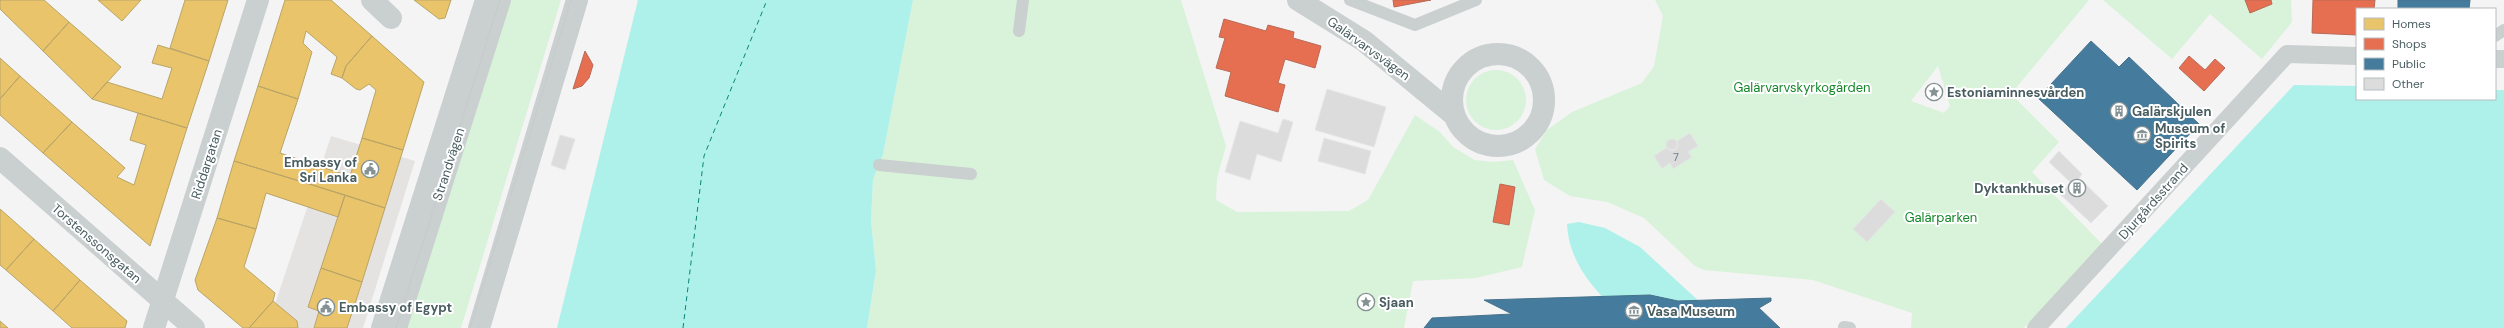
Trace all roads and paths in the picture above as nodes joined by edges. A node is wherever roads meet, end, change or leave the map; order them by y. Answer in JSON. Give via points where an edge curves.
{"nodes":[{"id":1,"x":258,"y":0,"type":"edge"},
{"id":2,"x":372,"y":0,"type":"edge"},
{"id":3,"x":486,"y":0,"type":"edge"},
{"id":4,"x":500,"y":0,"type":"edge"},
{"id":5,"x":571,"y":0,"type":"edge"},
{"id":6,"x":577,"y":0,"type":"edge"},
{"id":7,"x":1022,"y":0,"type":"edge"},
{"id":8,"x":1298,"y":0,"type":"edge"},
{"id":9,"x":1350,"y":0,"type":"edge"},
{"id":10,"x":1476,"y":0,"type":"edge"},
{"id":11,"x":391,"y":18,"type":"dead end"},
{"id":12,"x":1019,"y":30,"type":"dead end"},
{"id":13,"x":2356,"y":56,"type":"edge"},
{"id":14,"x":1457,"y":79,"type":"junction"},
{"id":15,"x":1418,"y":84,"type":"junction"},
{"id":16,"x":1454,"y":115,"type":"junction"},
{"id":17,"x":0,"y":158,"type":"edge"},
{"id":18,"x":879,"y":165,"type":"dead end"},
{"id":19,"x":970,"y":174,"type":"dead end"},
{"id":20,"x":163,"y":301,"type":"junction"},
{"id":21,"x":154,"y":328,"type":"edge"},
{"id":22,"x":194,"y":328,"type":"edge"},
{"id":23,"x":382,"y":328,"type":"edge"},
{"id":24,"x":396,"y":328,"type":"edge"},
{"id":25,"x":470,"y":328,"type":"edge"},
{"id":26,"x":479,"y":328,"type":"edge"},
{"id":27,"x":2036,"y":328,"type":"edge"}],
"edges":[{"from":1,"to":20,"type":"street","name":"Riddargatan"},
{"from":2,"to":11,"type":"street"},
{"from":3,"to":23,"type":"street","name":"Strandvägen"},
{"from":4,"to":24,"type":"street","name":"Strandvägen"},
{"from":5,"to":25,"type":"street"},
{"from":6,"to":26,"type":"street"},
{"from":7,"to":12,"type":"lane"},
{"from":8,"to":15,"type":"street","name":"Galärvarvsvägen","via":[[1364,41]]},
{"from":9,"to":10,"type":"lane","via":[[1415,24]]},
{"from":13,"to":27,"type":"street","name":"Djurgårdsstrand","via":[[2287,54]]},
{"from":14,"to":15,"type":"street","name":"Galärvarvsvägen","via":[[1441,84]]},
{"from":14,"to":16,"type":"street","name":"Galärvarvsvägen","via":[[1452,97]]},
{"from":14,"to":16,"type":"street","name":"Galärvarvsvägen","via":[[1466,66],[1479,58],[1494,54],[1510,55],[1524,62],[1535,73],[1542,86],[1544,101],[1541,116],[1534,129],[1509,145],[1481,143],[1469,136]]},
{"from":15,"to":16,"type":"street","name":"Galärvarvsvägen"},
{"from":17,"to":20,"type":"street","name":"Torstenssonsgatan"},
{"from":18,"to":19,"type":"lane"},
{"from":20,"to":21,"type":"street","name":"Riddargatan"},
{"from":20,"to":22,"type":"street","name":"Torstenssonsgatan"}]}
